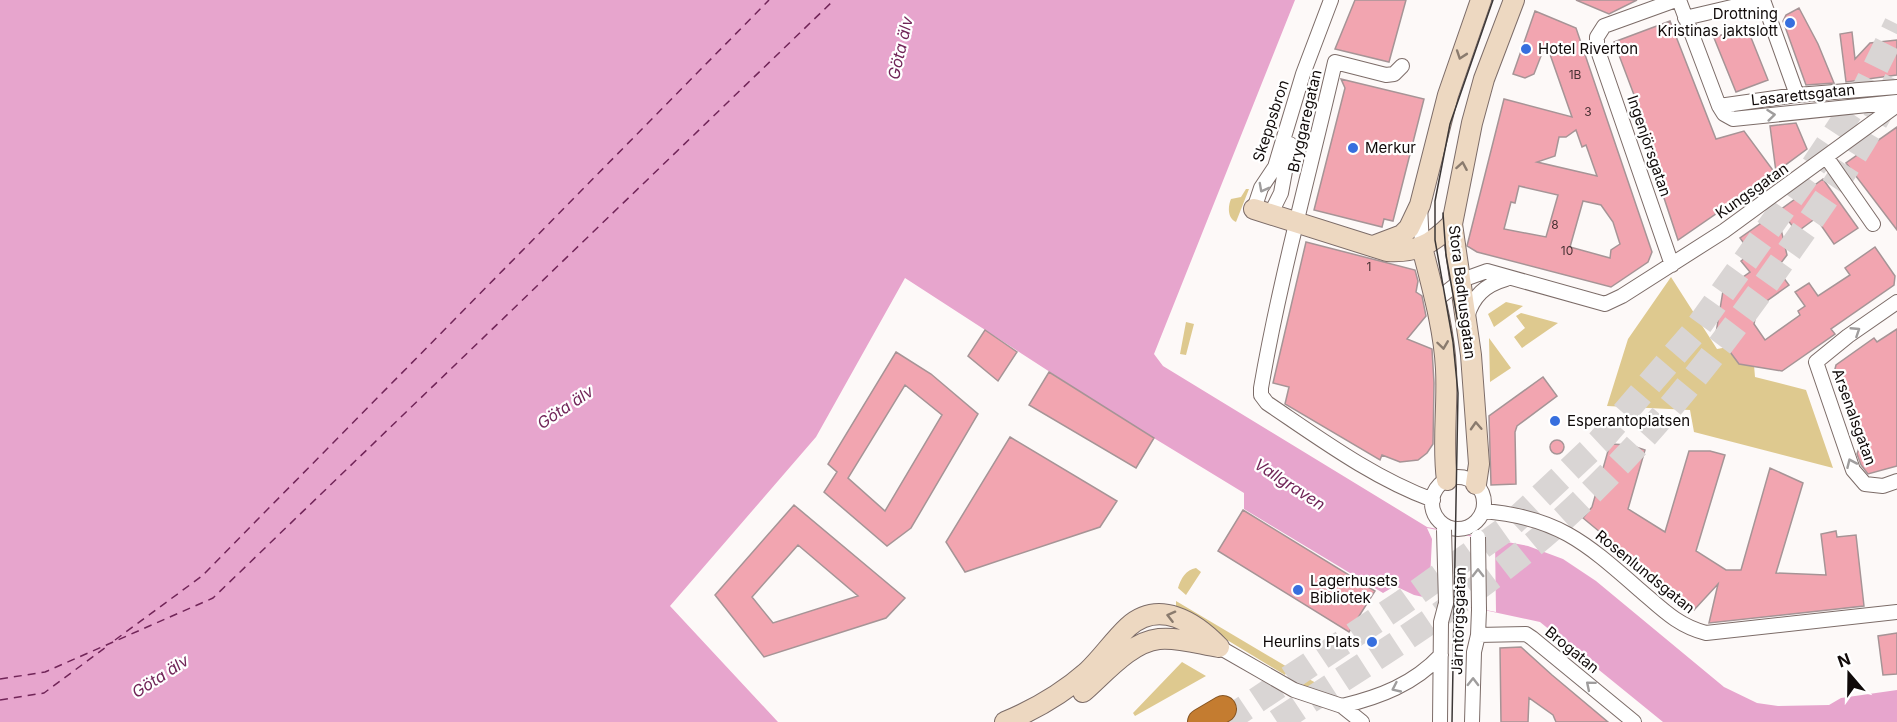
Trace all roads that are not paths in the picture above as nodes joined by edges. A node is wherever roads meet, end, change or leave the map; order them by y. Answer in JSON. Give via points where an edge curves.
{"nodes":[{"id":1,"x":1331,"y":0,"type":"edge"},
{"id":2,"x":1481,"y":0,"type":"edge"},
{"id":3,"x":1514,"y":0,"type":"edge"},
{"id":4,"x":1678,"y":0,"type":"edge"},
{"id":5,"x":1762,"y":0,"type":"edge"},
{"id":6,"x":1685,"y":18,"type":"junction"},
{"id":7,"x":1402,"y":66,"type":"dead end"},
{"id":8,"x":1303,"y":74,"type":"junction"},
{"id":9,"x":1897,"y":87,"type":"edge"},
{"id":10,"x":1797,"y":95,"type":"junction"},
{"id":11,"x":1897,"y":104,"type":"edge"},
{"id":12,"x":1719,"y":106,"type":"junction"},
{"id":13,"x":1827,"y":158,"type":"junction"},
{"id":14,"x":1420,"y":205,"type":"junction"},
{"id":15,"x":1263,"y":211,"type":"junction"},
{"id":16,"x":1296,"y":222,"type":"junction"},
{"id":17,"x":1452,"y":224,"type":"junction"},
{"id":18,"x":1873,"y":224,"type":"dead end"},
{"id":19,"x":1373,"y":246,"type":"junction"},
{"id":20,"x":1422,"y":247,"type":"junction"},
{"id":21,"x":1672,"y":265,"type":"junction"},
{"id":22,"x":1506,"y":279,"type":"junction"},
{"id":23,"x":1462,"y":280,"type":"junction"},
{"id":24,"x":1436,"y":300,"type":"junction"},
{"id":25,"x":1897,"y":302,"type":"edge"},
{"id":26,"x":1466,"y":318,"type":"junction"},
{"id":27,"x":1447,"y":480,"type":"junction"},
{"id":28,"x":1897,"y":481,"type":"edge"},
{"id":29,"x":1476,"y":484,"type":"junction"},
{"id":30,"x":1433,"y":500,"type":"junction"},
{"id":31,"x":1481,"y":516,"type":"junction"},
{"id":32,"x":1444,"y":528,"type":"junction"},
{"id":33,"x":1897,"y":612,"type":"edge"},
{"id":34,"x":1478,"y":635,"type":"junction"},
{"id":35,"x":1219,"y":647,"type":"junction"},
{"id":36,"x":1441,"y":655,"type":"junction"},
{"id":37,"x":1342,"y":706,"type":"junction"},
{"id":38,"x":1223,"y":709,"type":"dead end"},
{"id":39,"x":1005,"y":722,"type":"edge"},
{"id":40,"x":1035,"y":722,"type":"edge"},
{"id":41,"x":1201,"y":722,"type":"edge"},
{"id":42,"x":1362,"y":722,"type":"edge"},
{"id":43,"x":1440,"y":722,"type":"edge"},
{"id":44,"x":1472,"y":722,"type":"edge"},
{"id":45,"x":1634,"y":722,"type":"edge"}],
"edges":[{"from":1,"to":8,"type":"street","name":"Skeppsbron"},
{"from":2,"to":14,"type":"street","name":"Stora Badhusgatan","one_way":true,"via":[[1448,95]]},
{"from":17,"to":3,"type":"street","name":"Stora Badhusgatan","one_way":true,"via":[[1484,79]]},
{"from":4,"to":6,"type":"street"},
{"from":4,"to":21,"type":"street","name":"Ingenjörsgatan","via":[[1604,26],[1597,37],[1597,48]]},
{"from":5,"to":6,"type":"street"},
{"from":5,"to":10,"type":"street"},
{"from":6,"to":12,"type":"street"},
{"from":7,"to":16,"type":"street","name":"Bryggaregatan","via":[[1394,74],[1386,75],[1335,62]]},
{"from":8,"to":15,"type":"street","name":"Skeppsbron","one_way":true,"via":[[1275,168],[1261,188]]},
{"from":8,"to":15,"type":"street","name":"Skeppsbron","via":[[1281,193]]},
{"from":9,"to":10,"type":"street","name":"Lasarettsgatan"},
{"from":10,"to":12,"type":"street","name":"Lasarettsgatan"},
{"from":12,"to":11,"type":"street","name":"Lasarettsgatan","one_way":true,"via":[[1733,119]]},
{"from":11,"to":13,"type":"street","name":"Kungsgatan"},
{"from":13,"to":18,"type":"street"},
{"from":13,"to":21,"type":"street","name":"Kungsgatan"},
{"from":14,"to":19,"type":"street","via":[[1402,235]]},
{"from":14,"to":20,"type":"street","name":"Stora Badhusgatan"},
{"from":15,"to":16,"type":"street"},
{"from":16,"to":19,"type":"street"},
{"from":16,"to":30,"type":"street","via":[[1272,325],[1261,395],[1335,450]]},
{"from":17,"to":20,"type":"street"},
{"from":17,"to":23,"type":"street","name":"Stora Badhusgatan"},
{"from":19,"to":20,"type":"street","via":[[1399,252]]},
{"from":20,"to":24,"type":"street","name":"Stora Badhusgatan"},
{"from":21,"to":22,"type":"street","name":"Kungsgatan","via":[[1605,304]]},
{"from":22,"to":23,"type":"street","name":"Kungsgatan","via":[[1487,272]]},
{"from":22,"to":26,"type":"street","via":[[1485,288],[1470,305]]},
{"from":23,"to":24,"type":"street"},
{"from":23,"to":26,"type":"street","name":"Stora Badhusgatan"},
{"from":24,"to":27,"type":"street","name":"Stora Badhusgatan","one_way":true,"via":[[1446,366]]},
{"from":28,"to":25,"type":"street","name":"Arsenalsgatan","one_way":true,"via":[[1882,486],[1865,484],[1853,470],[1816,362]]},
{"from":29,"to":26,"type":"street","name":"Stora Badhusgatan","one_way":true,"via":[[1478,453]]},
{"from":27,"to":29,"type":"street","via":[[1461,478]]},
{"from":27,"to":30,"type":"street","via":[[1439,486]]},
{"from":29,"to":31,"type":"street","via":[[1484,499]]},
{"from":30,"to":32,"type":"street","via":[[1435,514]]},
{"from":31,"to":32,"type":"street","name":"Rosenlundsgatan","via":[[1463,529]]},
{"from":31,"to":33,"type":"street","name":"Rosenlundsgatan","via":[[1532,519],[1564,531],[1608,562],[1678,623],[1706,633]]},
{"from":34,"to":31,"type":"street","name":"Järntorgsgatan","one_way":true,"bridge":true},
{"from":32,"to":36,"type":"street","name":"Järntorgsgatan","bridge":true,"via":[[1446,603],[1441,622]]},
{"from":44,"to":34,"type":"street","name":"Järntorgsgatan","one_way":true},
{"from":45,"to":34,"type":"street","name":"Brogatan","one_way":true,"via":[[1526,634]]},
{"from":35,"to":37,"type":"street","via":[[1294,690]]},
{"from":35,"to":39,"type":"street","one_way":true,"via":[[1204,631],[1185,620],[1153,614],[1128,627],[1088,671],[1058,695]]},
{"from":35,"to":40,"type":"street","via":[[1158,639],[1137,648],[1076,698]]},
{"from":36,"to":37,"type":"street","one_way":true,"via":[[1405,684]]},
{"from":36,"to":43,"type":"street","name":"Järntorgsgatan"},
{"from":37,"to":42,"type":"street"},
{"from":38,"to":41,"type":"highway"}]}
